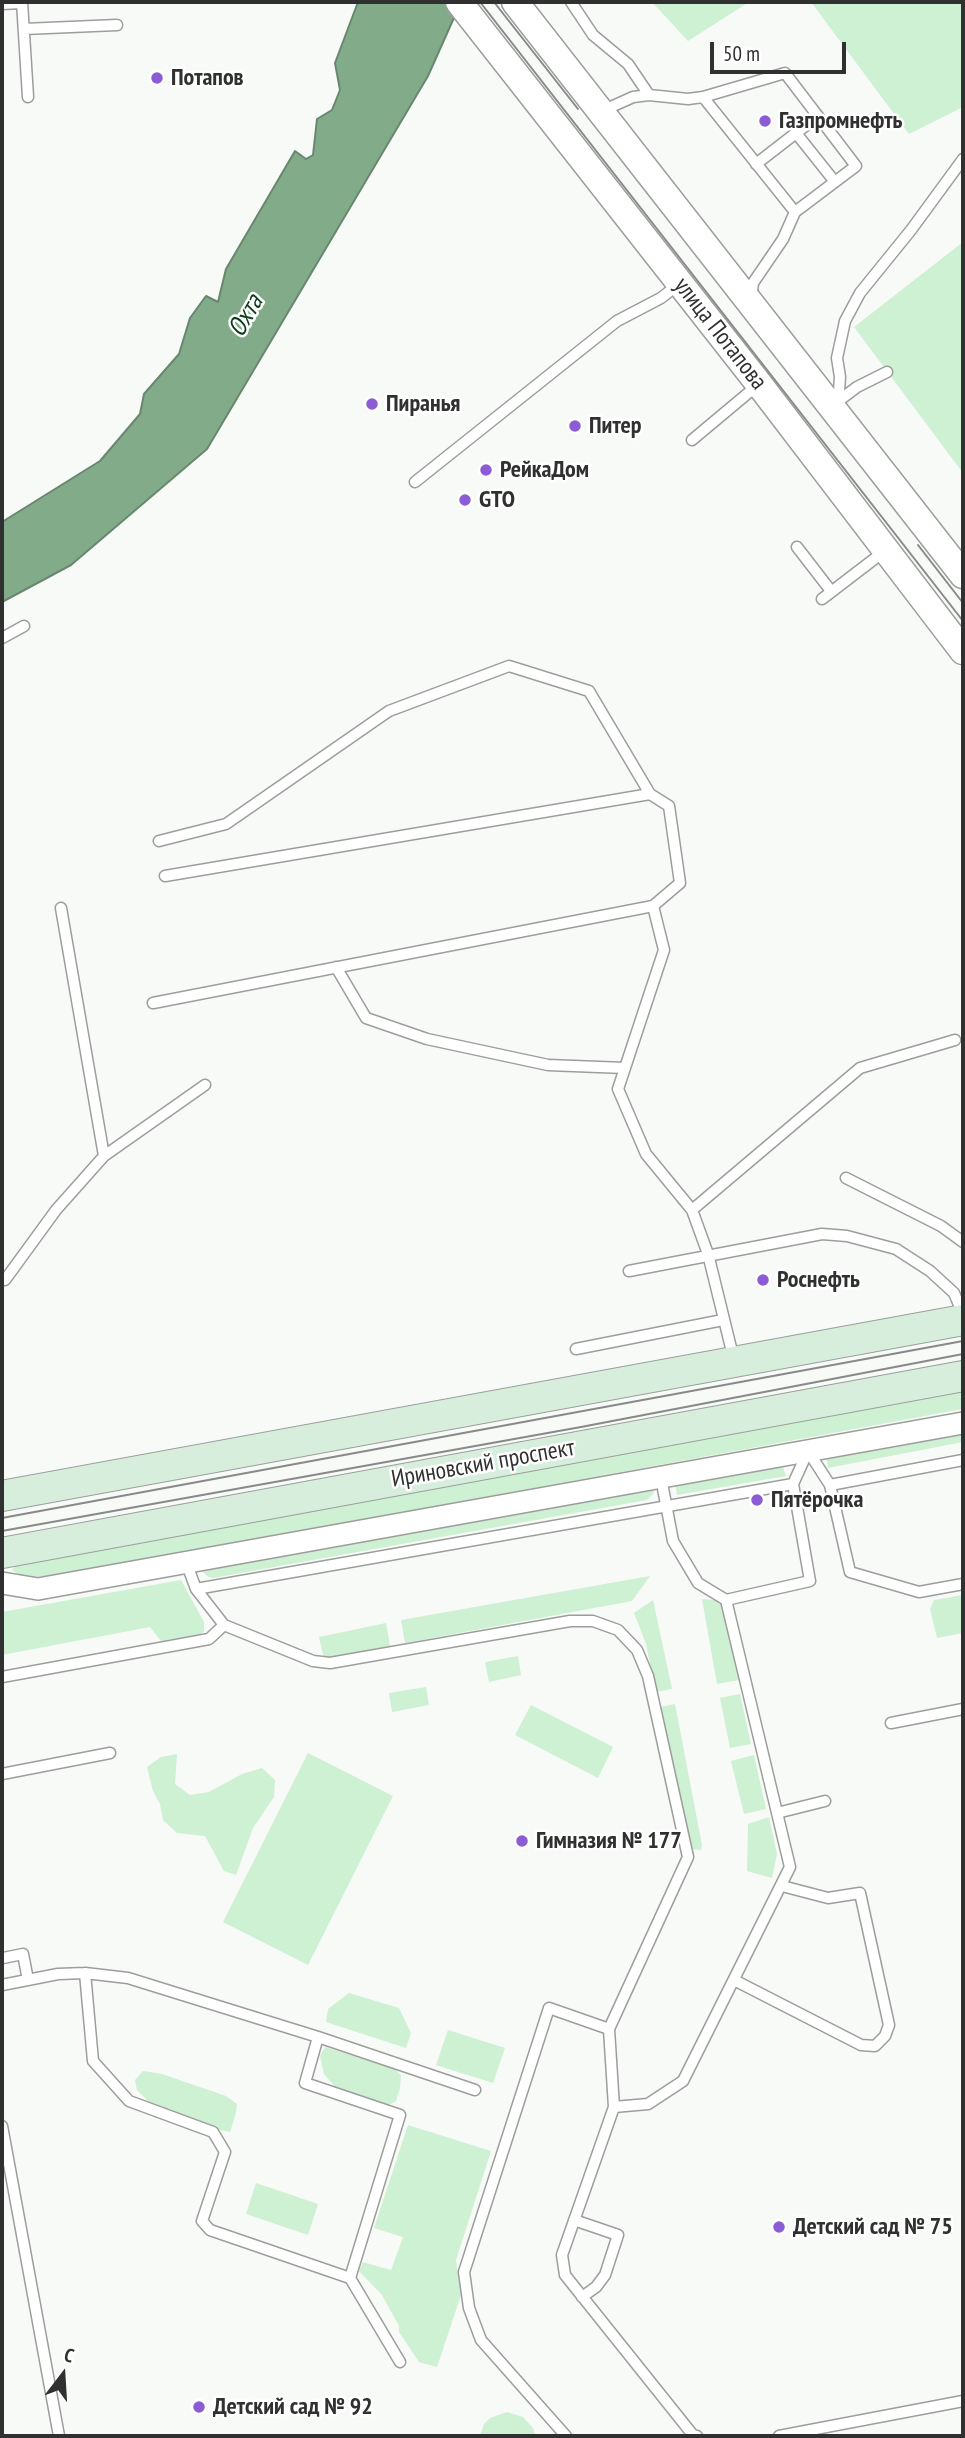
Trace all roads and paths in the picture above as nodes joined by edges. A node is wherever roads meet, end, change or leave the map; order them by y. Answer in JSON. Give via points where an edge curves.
{"nodes":[{"id":1,"x":22,"y":2,"type":"edge"},
{"id":2,"x":515,"y":2,"type":"edge"},
{"id":3,"x":571,"y":2,"type":"edge"},
{"id":4,"x":2,"y":4,"type":"edge"},
{"id":5,"x":466,"y":11,"type":"edge"},
{"id":6,"x":117,"y":25,"type":"dead end"},
{"id":7,"x":24,"y":29,"type":"junction"},
{"id":8,"x":649,"y":95,"type":"junction"},
{"id":9,"x":28,"y":97,"type":"dead end"},
{"id":10,"x":703,"y":97,"type":"junction"},
{"id":11,"x":602,"y":111,"type":"junction"},
{"id":12,"x":818,"y":116,"type":"junction"},
{"id":13,"x":796,"y":133,"type":"junction"},
{"id":14,"x":963,"y":159,"type":"edge"},
{"id":15,"x":756,"y":164,"type":"junction"},
{"id":16,"x":835,"y":182,"type":"junction"},
{"id":17,"x":795,"y":212,"type":"junction"},
{"id":18,"x":680,"y":283,"type":"junction"},
{"id":19,"x":750,"y":305,"type":"junction"},
{"id":20,"x":887,"y":372,"type":"dead end"},
{"id":21,"x":759,"y":384,"type":"junction"},
{"id":22,"x":831,"y":407,"type":"junction"},
{"id":23,"x":692,"y":440,"type":"dead end"},
{"id":24,"x":415,"y":482,"type":"dead end"},
{"id":25,"x":797,"y":547,"type":"dead end"},
{"id":26,"x":886,"y":550,"type":"junction"},
{"id":27,"x":963,"y":575,"type":"edge"},
{"id":28,"x":831,"y":592,"type":"junction"},
{"id":29,"x":821,"y":599,"type":"dead end"},
{"id":30,"x":24,"y":626,"type":"dead end"},
{"id":31,"x":2,"y":638,"type":"edge"},
{"id":32,"x":963,"y":651,"type":"edge"},
{"id":33,"x":650,"y":793,"type":"junction"},
{"id":34,"x":159,"y":841,"type":"dead end"},
{"id":35,"x":165,"y":876,"type":"dead end"},
{"id":36,"x":653,"y":906,"type":"junction"},
{"id":37,"x":61,"y":908,"type":"dead end"},
{"id":38,"x":336,"y":967,"type":"junction"},
{"id":39,"x":153,"y":1003,"type":"dead end"},
{"id":40,"x":955,"y":1040,"type":"dead end"},
{"id":41,"x":625,"y":1068,"type":"junction"},
{"id":42,"x":205,"y":1085,"type":"dead end"},
{"id":43,"x":104,"y":1156,"type":"junction"},
{"id":44,"x":846,"y":1178,"type":"dead end"},
{"id":45,"x":692,"y":1210,"type":"junction"},
{"id":46,"x":963,"y":1242,"type":"edge"},
{"id":47,"x":708,"y":1254,"type":"junction"},
{"id":48,"x":629,"y":1270,"type":"dead end"},
{"id":49,"x":3,"y":1281,"type":"edge"},
{"id":50,"x":963,"y":1314,"type":"edge"},
{"id":51,"x":723,"y":1320,"type":"junction"},
{"id":52,"x":963,"y":1320,"type":"edge"},
{"id":53,"x":576,"y":1349,"type":"dead end"},
{"id":54,"x":734,"y":1362,"type":"junction"},
{"id":55,"x":963,"y":1376,"type":"edge"},
{"id":56,"x":963,"y":1423,"type":"edge"},
{"id":57,"x":808,"y":1451,"type":"junction"},
{"id":58,"x":963,"y":1460,"type":"edge"},
{"id":59,"x":661,"y":1478,"type":"junction"},
{"id":60,"x":793,"y":1484,"type":"junction"},
{"id":61,"x":830,"y":1485,"type":"junction"},
{"id":62,"x":2,"y":1496,"type":"edge"},
{"id":63,"x":667,"y":1506,"type":"junction"},
{"id":64,"x":2,"y":1553,"type":"edge"},
{"id":65,"x":186,"y":1562,"type":"junction"},
{"id":66,"x":2,"y":1583,"type":"edge"},
{"id":67,"x":963,"y":1584,"type":"edge"},
{"id":68,"x":196,"y":1588,"type":"junction"},
{"id":69,"x":726,"y":1600,"type":"junction"},
{"id":70,"x":223,"y":1625,"type":"junction"},
{"id":71,"x":2,"y":1677,"type":"edge"},
{"id":72,"x":963,"y":1709,"type":"edge"},
{"id":73,"x":891,"y":1723,"type":"dead end"},
{"id":74,"x":110,"y":1754,"type":"dead end"},
{"id":75,"x":2,"y":1774,"type":"edge"},
{"id":76,"x":825,"y":1801,"type":"dead end"},
{"id":77,"x":777,"y":1813,"type":"junction"},
{"id":78,"x":782,"y":1886,"type":"junction"},
{"id":79,"x":4,"y":1958,"type":"dead end"},
{"id":80,"x":85,"y":1973,"type":"junction"},
{"id":81,"x":27,"y":1980,"type":"junction"},
{"id":82,"x":734,"y":1980,"type":"junction"},
{"id":83,"x":2,"y":1985,"type":"edge"},
{"id":84,"x":609,"y":2029,"type":"junction"},
{"id":85,"x":318,"y":2037,"type":"junction"},
{"id":86,"x":475,"y":2090,"type":"dead end"},
{"id":87,"x":614,"y":2107,"type":"junction"},
{"id":88,"x":2,"y":2126,"type":"edge"},
{"id":89,"x":574,"y":2220,"type":"junction"},
{"id":90,"x":349,"y":2277,"type":"junction"},
{"id":91,"x":582,"y":2297,"type":"junction"},
{"id":92,"x":400,"y":2362,"type":"dead end"},
{"id":93,"x":963,"y":2401,"type":"edge"},
{"id":94,"x":59,"y":2436,"type":"edge"},
{"id":95,"x":566,"y":2436,"type":"edge"},
{"id":96,"x":697,"y":2436,"type":"edge"},
{"id":97,"x":779,"y":2436,"type":"edge"}],
"edges":[{"from":1,"to":4,"type":"lane"},
{"from":1,"to":7,"type":"lane"},
{"from":2,"to":11,"type":"street","name":"улица Потапова"},
{"from":3,"to":8,"type":"lane","via":[[593,35],[628,64]]},
{"from":5,"to":18,"type":"street","name":"улица Потапова"},
{"from":6,"to":7,"type":"lane"},
{"from":7,"to":9,"type":"lane"},
{"from":8,"to":10,"type":"lane","via":[[688,100]]},
{"from":8,"to":11,"type":"lane"},
{"from":10,"to":12,"type":"lane","via":[[785,73]]},
{"from":10,"to":15,"type":"lane"},
{"from":11,"to":19,"type":"street","name":"улица Потапова"},
{"from":12,"to":13,"type":"lane"},
{"from":12,"to":16,"type":"lane","via":[[856,166]]},
{"from":13,"to":15,"type":"lane"},
{"from":13,"to":16,"type":"lane"},
{"from":14,"to":22,"type":"lane","via":[[860,293],[845,321],[837,358],[839,391]]},
{"from":15,"to":17,"type":"lane"},
{"from":16,"to":17,"type":"lane"},
{"from":17,"to":19,"type":"lane","via":[[753,283]]},
{"from":18,"to":21,"type":"street","name":"улица Потапова"},
{"from":18,"to":24,"type":"lane","via":[[617,321]]},
{"from":19,"to":22,"type":"street","name":"улица Потапова"},
{"from":20,"to":22,"type":"lane"},
{"from":21,"to":23,"type":"lane"},
{"from":21,"to":26,"type":"street","name":"улица Потапова"},
{"from":22,"to":27,"type":"street","name":"улица Потапова"},
{"from":25,"to":28,"type":"lane"},
{"from":26,"to":28,"type":"lane"},
{"from":26,"to":32,"type":"street","name":"улица Потапова"},
{"from":28,"to":29,"type":"lane"},
{"from":30,"to":31,"type":"lane"},
{"from":33,"to":34,"type":"lane","via":[[590,691],[509,666],[389,711],[226,824]]},
{"from":33,"to":35,"type":"lane"},
{"from":33,"to":36,"type":"lane","via":[[669,806],[680,883]]},
{"from":36,"to":38,"type":"lane"},
{"from":36,"to":41,"type":"lane","via":[[664,950]]},
{"from":37,"to":43,"type":"lane"},
{"from":38,"to":39,"type":"lane"},
{"from":38,"to":41,"type":"lane","via":[[366,1018],[427,1040],[548,1065]]},
{"from":40,"to":45,"type":"lane","via":[[860,1068]]},
{"from":41,"to":45,"type":"lane","via":[[618,1089],[646,1154]]},
{"from":42,"to":43,"type":"lane"},
{"from":43,"to":49,"type":"lane"},
{"from":44,"to":46,"type":"lane"},
{"from":45,"to":47,"type":"lane"},
{"from":47,"to":48,"type":"lane"},
{"from":47,"to":50,"type":"lane","via":[[822,1234],[861,1238],[896,1249],[930,1271],[954,1293]]},
{"from":47,"to":51,"type":"lane"},
{"from":51,"to":53,"type":"lane"},
{"from":51,"to":54,"type":"lane"},
{"from":52,"to":54,"type":"main road"},
{"from":54,"to":62,"type":"main road"},
{"from":55,"to":64,"type":"main road","name":"Ириновский проспект"},
{"from":56,"to":57,"type":"street"},
{"from":57,"to":59,"type":"street"},
{"from":57,"to":60,"type":"lane"},
{"from":57,"to":61,"type":"lane"},
{"from":58,"to":61,"type":"lane"},
{"from":59,"to":63,"type":"lane"},
{"from":59,"to":65,"type":"street"},
{"from":60,"to":63,"type":"lane"},
{"from":60,"to":69,"type":"lane","via":[[810,1581]]},
{"from":61,"to":67,"type":"lane","via":[[850,1572],[919,1592]]},
{"from":63,"to":68,"type":"lane"},
{"from":63,"to":69,"type":"lane","via":[[673,1541],[698,1583]]},
{"from":65,"to":66,"type":"street","via":[[38,1589]]},
{"from":65,"to":68,"type":"lane"},
{"from":68,"to":70,"type":"lane"},
{"from":69,"to":77,"type":"lane"},
{"from":70,"to":71,"type":"lane","via":[[209,1639]]},
{"from":70,"to":84,"type":"lane","via":[[313,1661],[330,1663],[570,1621],[593,1621],[618,1630],[628,1640],[648,1676],[688,1857]]},
{"from":72,"to":73,"type":"lane"},
{"from":74,"to":75,"type":"lane"},
{"from":76,"to":77,"type":"lane"},
{"from":77,"to":78,"type":"lane","via":[[789,1867]]},
{"from":78,"to":82,"type":"lane"},
{"from":78,"to":82,"type":"lane","via":[[828,1898],[860,1893],[889,2025],[885,2036],[875,2046],[860,2045]]},
{"from":79,"to":81,"type":"lane","via":[[23,1955]]},
{"from":80,"to":81,"type":"lane"},
{"from":80,"to":85,"type":"lane","via":[[128,1978]]},
{"from":80,"to":90,"type":"lane","via":[[93,2061],[129,2101],[213,2132],[225,2152],[202,2221],[210,2230]]},
{"from":81,"to":83,"type":"lane"},
{"from":82,"to":87,"type":"lane","via":[[683,2081],[648,2104]]},
{"from":84,"to":87,"type":"lane"},
{"from":84,"to":95,"type":"lane","via":[[549,2008],[464,2272],[468,2308],[481,2340]]},
{"from":85,"to":86,"type":"lane"},
{"from":85,"to":90,"type":"lane","via":[[304,2083],[400,2115]]},
{"from":87,"to":89,"type":"lane"},
{"from":88,"to":94,"type":"lane"},
{"from":89,"to":91,"type":"lane","via":[[562,2255],[565,2275]]},
{"from":89,"to":91,"type":"lane","via":[[618,2235],[605,2275]]},
{"from":90,"to":92,"type":"lane"},
{"from":91,"to":96,"type":"lane"},
{"from":93,"to":97,"type":"lane"}]}
